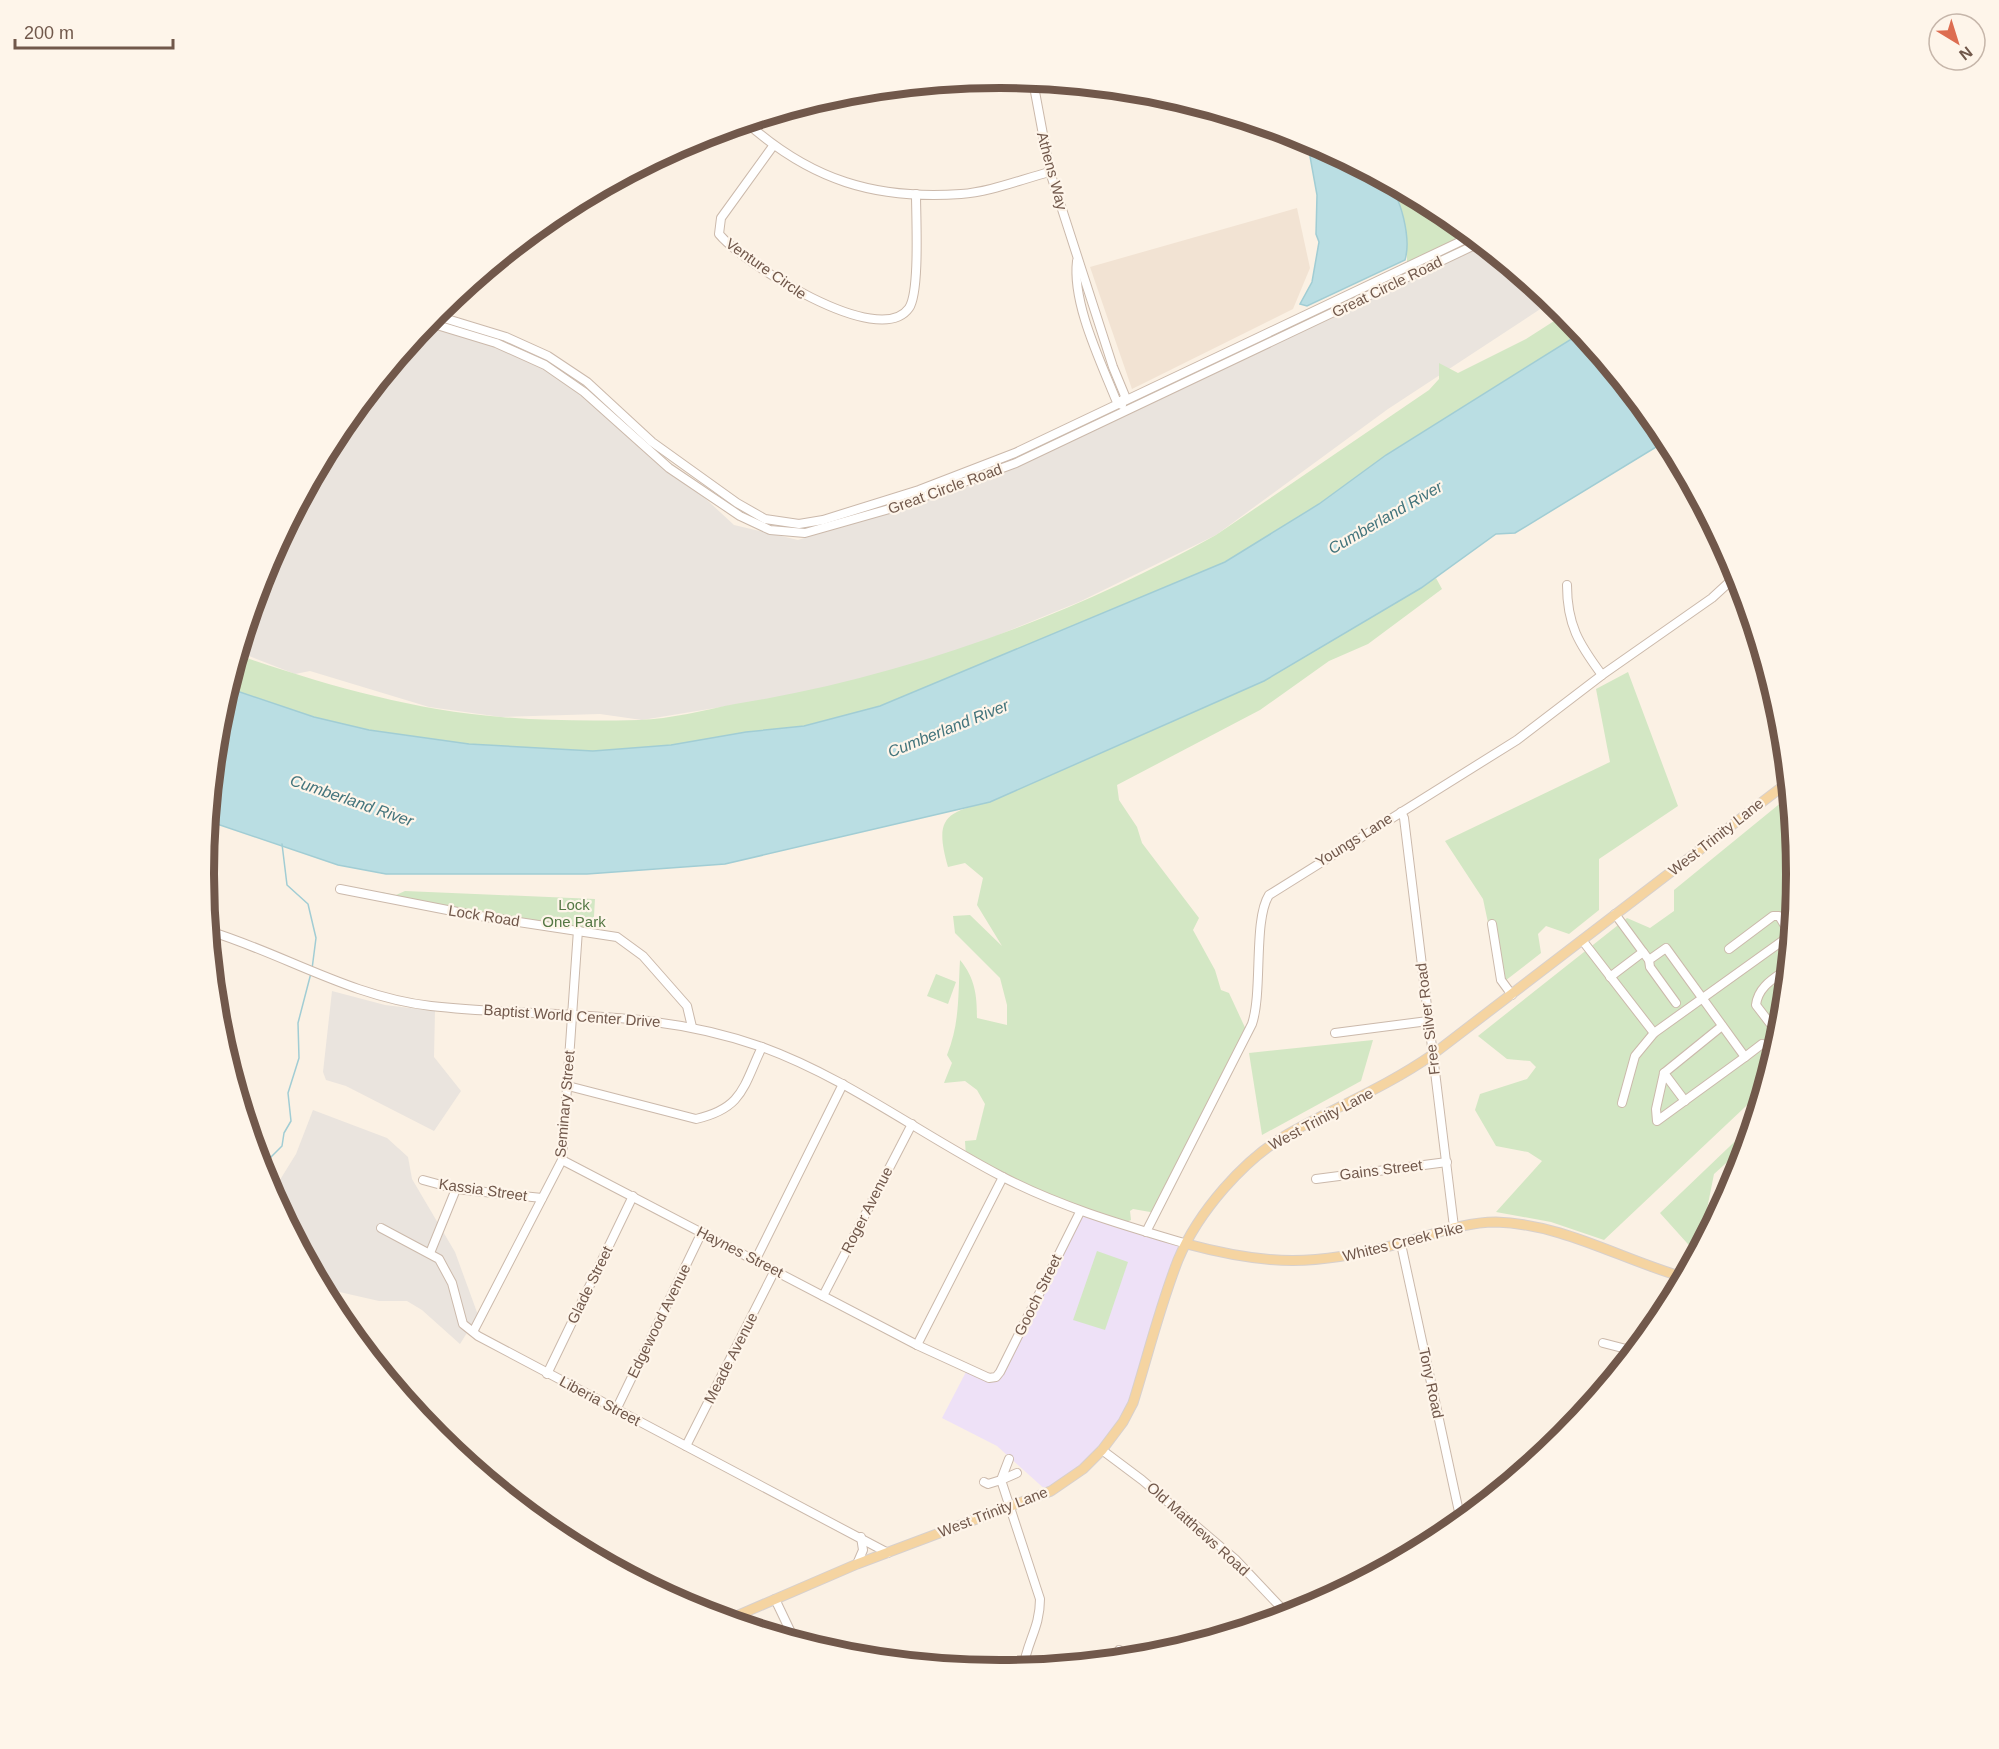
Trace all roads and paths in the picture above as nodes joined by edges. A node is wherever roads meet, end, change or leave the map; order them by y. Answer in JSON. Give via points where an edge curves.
{"nodes":[{"id":1,"x":1034,"y":89,"type":"edge"},
{"id":2,"x":753,"y":128,"type":"edge"},
{"id":3,"x":773,"y":146,"type":"junction"},
{"id":4,"x":1050,"y":172,"type":"junction"},
{"id":5,"x":916,"y":194,"type":"junction"},
{"id":6,"x":1463,"y":240,"type":"edge"},
{"id":7,"x":1472,"y":247,"type":"edge"},
{"id":8,"x":1078,"y":259,"type":"junction"},
{"id":9,"x":1386,"y":288,"type":"junction"},
{"id":10,"x":1349,"y":295,"type":"junction"},
{"id":11,"x":445,"y":318,"type":"edge"},
{"id":12,"x":438,"y":325,"type":"edge"},
{"id":13,"x":1094,"y":340,"type":"junction"},
{"id":14,"x":1111,"y":360,"type":"junction"},
{"id":15,"x":1122,"y":403,"type":"junction"},
{"id":16,"x":1126,"y":412,"type":"junction"},
{"id":17,"x":1729,"y":582,"type":"edge"},
{"id":18,"x":1567,"y":585,"type":"dead end"},
{"id":19,"x":1602,"y":675,"type":"junction"},
{"id":20,"x":1781,"y":788,"type":"edge"},
{"id":21,"x":1401,"y":812,"type":"junction"},
{"id":22,"x":340,"y":889,"type":"dead end"},
{"id":23,"x":1616,"y":915,"type":"junction"},
{"id":24,"x":1492,"y":924,"type":"dead end"},
{"id":25,"x":1784,"y":924,"type":"edge"},
{"id":26,"x":578,"y":930,"type":"junction"},
{"id":27,"x":216,"y":934,"type":"edge"},
{"id":28,"x":1783,"y":938,"type":"edge"},
{"id":29,"x":1582,"y":940,"type":"junction"},
{"id":30,"x":1729,"y":949,"type":"dead end"},
{"id":31,"x":1643,"y":952,"type":"junction"},
{"id":32,"x":1649,"y":960,"type":"junction"},
{"id":33,"x":1779,"y":975,"type":"edge"},
{"id":34,"x":1610,"y":977,"type":"junction"},
{"id":35,"x":1512,"y":995,"type":"junction"},
{"id":36,"x":1702,"y":998,"type":"junction"},
{"id":37,"x":1676,"y":1003,"type":"dead end"},
{"id":38,"x":572,"y":1014,"type":"junction"},
{"id":39,"x":1428,"y":1021,"type":"junction"},
{"id":40,"x":1771,"y":1024,"type":"edge"},
{"id":41,"x":1722,"y":1026,"type":"junction"},
{"id":42,"x":692,"y":1027,"type":"junction"},
{"id":43,"x":1335,"y":1033,"type":"dead end"},
{"id":44,"x":1654,"y":1033,"type":"junction"},
{"id":45,"x":1762,"y":1044,"type":"dead end"},
{"id":46,"x":762,"y":1047,"type":"junction"},
{"id":47,"x":1432,"y":1055,"type":"junction"},
{"id":48,"x":1745,"y":1057,"type":"junction"},
{"id":49,"x":1664,"y":1073,"type":"junction"},
{"id":50,"x":843,"y":1084,"type":"junction"},
{"id":51,"x":568,"y":1086,"type":"junction"},
{"id":52,"x":1685,"y":1101,"type":"junction"},
{"id":53,"x":1622,"y":1103,"type":"dead end"},
{"id":54,"x":912,"y":1124,"type":"junction"},
{"id":55,"x":562,"y":1160,"type":"junction"},
{"id":56,"x":1447,"y":1162,"type":"junction"},
{"id":57,"x":1003,"y":1178,"type":"junction"},
{"id":58,"x":1316,"y":1179,"type":"dead end"},
{"id":59,"x":423,"y":1180,"type":"dead end"},
{"id":60,"x":456,"y":1189,"type":"junction"},
{"id":61,"x":633,"y":1196,"type":"junction"},
{"id":62,"x":542,"y":1198,"type":"junction"},
{"id":63,"x":1080,"y":1212,"type":"junction"},
{"id":64,"x":1454,"y":1227,"type":"junction"},
{"id":65,"x":381,"y":1228,"type":"dead end"},
{"id":66,"x":702,"y":1232,"type":"junction"},
{"id":67,"x":1146,"y":1232,"type":"junction"},
{"id":68,"x":1187,"y":1244,"type":"junction"},
{"id":69,"x":1401,"y":1244,"type":"junction"},
{"id":70,"x":430,"y":1253,"type":"junction"},
{"id":71,"x":756,"y":1259,"type":"junction"},
{"id":72,"x":775,"y":1270,"type":"junction"},
{"id":73,"x":1676,"y":1274,"type":"edge"},
{"id":74,"x":823,"y":1296,"type":"junction"},
{"id":75,"x":474,"y":1330,"type":"junction"},
{"id":76,"x":1603,"y":1343,"type":"dead end"},
{"id":77,"x":917,"y":1345,"type":"junction"},
{"id":78,"x":1626,"y":1349,"type":"edge"},
{"id":79,"x":547,"y":1374,"type":"junction"},
{"id":80,"x":996,"y":1377,"type":"joint"},
{"id":81,"x":616,"y":1410,"type":"junction"},
{"id":82,"x":686,"y":1446,"type":"junction"},
{"id":83,"x":1102,"y":1450,"type":"junction"},
{"id":84,"x":1010,"y":1459,"type":"dead end"},
{"id":85,"x":1017,"y":1473,"type":"dead end"},
{"id":86,"x":1001,"y":1480,"type":"junction"},
{"id":87,"x":984,"y":1482,"type":"dead end"},
{"id":88,"x":1010,"y":1506,"type":"junction"},
{"id":89,"x":1459,"y":1512,"type":"edge"},
{"id":90,"x":861,"y":1537,"type":"junction"},
{"id":91,"x":888,"y":1553,"type":"junction"},
{"id":92,"x":857,"y":1564,"type":"junction"},
{"id":93,"x":775,"y":1599,"type":"junction"},
{"id":94,"x":1279,"y":1609,"type":"edge"},
{"id":95,"x":737,"y":1615,"type":"edge"},
{"id":96,"x":791,"y":1632,"type":"edge"},
{"id":97,"x":1024,"y":1660,"type":"edge"}],
"edges":[{"from":1,"to":4,"type":"street","name":"Athens Way"},
{"from":2,"to":3,"type":"street"},
{"from":3,"to":5,"type":"street","via":[[824,175],[873,190]]},
{"from":3,"to":5,"type":"street","name":"Venture Circle","via":[[721,218],[719,234],[802,295],[838,311],[887,318],[899,316],[909,307],[915,278]]},
{"from":4,"to":5,"type":"street","via":[[963,194]]},
{"from":4,"to":8,"type":"street","name":"Athens Way"},
{"from":6,"to":10,"type":"street","name":"Great Circle Road"},
{"from":7,"to":9,"type":"street","name":"Great Circle Road"},
{"from":8,"to":13,"type":"street","name":"Athens Way","via":[[1077,287]]},
{"from":8,"to":14,"type":"street","name":"Athens Way"},
{"from":9,"to":10,"type":"street","via":[[1378,286]]},
{"from":9,"to":16,"type":"street","name":"Great Circle Road"},
{"from":10,"to":15,"type":"street","name":"Great Circle Road"},
{"from":11,"to":15,"type":"street","name":"Great Circle Road","via":[[506,337],[548,356],[587,382],[675,460],[750,511],[780,523],[823,520],[919,490],[1015,453]]},
{"from":12,"to":16,"type":"street","name":"Great Circle Road","via":[[496,343],[545,365],[584,392],[669,468],[745,519],[779,532],[814,532],[904,505],[1016,463]]},
{"from":13,"to":14,"type":"street"},
{"from":13,"to":15,"type":"street","name":"Athens Way","via":[[1116,400]]},
{"from":14,"to":15,"type":"street","name":"Athens Way","via":[[1125,396]]},
{"from":15,"to":16,"type":"street","name":"Athens Way"},
{"from":17,"to":19,"type":"street","name":"Youngs Lane"},
{"from":18,"to":19,"type":"street","via":[[1573,631]]},
{"from":19,"to":21,"type":"street","name":"Youngs Lane","via":[[1517,740]]},
{"from":20,"to":23,"type":"main road","name":"West Trinity Lane"},
{"from":21,"to":39,"type":"street","name":"Free Silver Road"},
{"from":21,"to":67,"type":"street","name":"Youngs Lane","via":[[1284,884],[1266,900],[1252,1024]]},
{"from":22,"to":26,"type":"street","name":"Lock Road","via":[[473,915]]},
{"from":23,"to":29,"type":"main road","name":"West Trinity Lane"},
{"from":23,"to":31,"type":"street"},
{"from":24,"to":35,"type":"street","via":[[1501,980]]},
{"from":25,"to":30,"type":"street","via":[[1779,916],[1773,916]]},
{"from":26,"to":38,"type":"street","name":"Seminary Street"},
{"from":26,"to":42,"type":"street","name":"Lock Road","via":[[617,937],[644,956],[687,1006]]},
{"from":27,"to":38,"type":"street","name":"Baptist World Center Drive","via":[[385,998],[430,1006]]},
{"from":28,"to":36,"type":"street"},
{"from":29,"to":34,"type":"street"},
{"from":29,"to":35,"type":"main road","name":"West Trinity Lane"},
{"from":31,"to":32,"type":"street"},
{"from":31,"to":34,"type":"street"},
{"from":32,"to":36,"type":"street","via":[[1666,948]]},
{"from":32,"to":37,"type":"street","via":[[1650,968]]},
{"from":33,"to":40,"type":"street","via":[[1757,997],[1756,1005]]},
{"from":34,"to":44,"type":"street"},
{"from":35,"to":47,"type":"main road","name":"West Trinity Lane"},
{"from":36,"to":41,"type":"street"},
{"from":36,"to":44,"type":"street"},
{"from":38,"to":42,"type":"street","name":"Baptist World Center Drive","via":[[640,1018]]},
{"from":38,"to":51,"type":"street","name":"Seminary Street"},
{"from":39,"to":43,"type":"street"},
{"from":39,"to":47,"type":"street","name":"Free Silver Road"},
{"from":41,"to":48,"type":"street"},
{"from":41,"to":49,"type":"street"},
{"from":42,"to":46,"type":"street","name":"Baptist World Center Drive"},
{"from":44,"to":53,"type":"street","via":[[1635,1056]]},
{"from":45,"to":48,"type":"street"},
{"from":46,"to":50,"type":"street","name":"Baptist World Center Drive"},
{"from":46,"to":51,"type":"street","via":[[741,1094],[729,1107],[696,1119]]},
{"from":47,"to":56,"type":"street","name":"Free Silver Road"},
{"from":47,"to":68,"type":"main road","name":"West Trinity Lane","via":[[1266,1149],[1237,1174]]},
{"from":48,"to":52,"type":"street"},
{"from":49,"to":52,"type":"street"},
{"from":49,"to":52,"type":"street","via":[[1656,1109],[1658,1121]]},
{"from":50,"to":54,"type":"street","name":"Baptist World Center Drive"},
{"from":50,"to":71,"type":"street"},
{"from":51,"to":55,"type":"street","name":"Seminary Street"},
{"from":54,"to":57,"type":"street","name":"Baptist World Center Drive"},
{"from":54,"to":74,"type":"street","name":"Roger Avenue"},
{"from":55,"to":61,"type":"street","name":"Haynes Street"},
{"from":55,"to":62,"type":"street","name":"Seminary Street"},
{"from":56,"to":58,"type":"street","name":"Gains Street"},
{"from":56,"to":64,"type":"street","name":"Free Silver Road"},
{"from":57,"to":63,"type":"street","name":"Baptist World Center Drive"},
{"from":57,"to":77,"type":"street"},
{"from":59,"to":60,"type":"street","name":"Kassia Street"},
{"from":60,"to":62,"type":"street","name":"Kassia Street"},
{"from":60,"to":70,"type":"street"},
{"from":61,"to":66,"type":"street","name":"Haynes Street"},
{"from":61,"to":79,"type":"street","name":"Glade Street"},
{"from":62,"to":75,"type":"street","name":"Seminary Street"},
{"from":63,"to":67,"type":"street","name":"Baptist World Center Drive"},
{"from":63,"to":80,"type":"street","name":"Gooch Street"},
{"from":64,"to":69,"type":"main road","name":"Whites Creek Pike"},
{"from":64,"to":73,"type":"main road","name":"Whites Creek Pike","via":[[1494,1222],[1553,1230]]},
{"from":65,"to":70,"type":"street","name":"Liberia Street"},
{"from":66,"to":71,"type":"street","name":"Haynes Street"},
{"from":66,"to":81,"type":"street","name":"Edgewood Avenue"},
{"from":67,"to":68,"type":"street","name":"Baptist World Center Drive"},
{"from":68,"to":69,"type":"main road","name":"Whites Creek Pike","via":[[1232,1256],[1286,1262],[1347,1258]]},
{"from":68,"to":83,"type":"main road","name":"West Trinity Lane","via":[[1167,1292],[1133,1403]]},
{"from":69,"to":89,"type":"street","name":"Tony Road"},
{"from":70,"to":75,"type":"street","name":"Liberia Street","via":[[439,1259],[452,1283],[463,1324]]},
{"from":71,"to":72,"type":"street","name":"Haynes Street"},
{"from":72,"to":74,"type":"street","name":"Haynes Street"},
{"from":72,"to":82,"type":"street","name":"Meade Avenue"},
{"from":74,"to":77,"type":"street","name":"Haynes Street"},
{"from":75,"to":79,"type":"street","name":"Liberia Street","via":[[478,1336]]},
{"from":76,"to":78,"type":"street"},
{"from":77,"to":80,"type":"street","name":"Haynes Street","via":[[989,1378]]},
{"from":79,"to":81,"type":"street","name":"Liberia Street"},
{"from":81,"to":82,"type":"street","name":"Liberia Street"},
{"from":82,"to":90,"type":"street","name":"Liberia Street"},
{"from":83,"to":88,"type":"main road","name":"West Trinity Lane","via":[[1064,1484]]},
{"from":83,"to":94,"type":"street","name":"Old Matthews Road","via":[[1235,1559]]},
{"from":84,"to":86,"type":"street"},
{"from":85,"to":86,"type":"street"},
{"from":86,"to":87,"type":"street"},
{"from":86,"to":88,"type":"street"},
{"from":88,"to":91,"type":"main road","name":"West Trinity Lane"},
{"from":88,"to":97,"type":"street","via":[[1040,1599],[1040,1620]]},
{"from":90,"to":91,"type":"street","name":"Liberia Street"},
{"from":90,"to":92,"type":"street","via":[[863,1550]]},
{"from":91,"to":92,"type":"main road","name":"West Trinity Lane"},
{"from":92,"to":93,"type":"main road","name":"West Trinity Lane"},
{"from":93,"to":95,"type":"main road","name":"West Trinity Lane"},
{"from":93,"to":96,"type":"street"}]}
